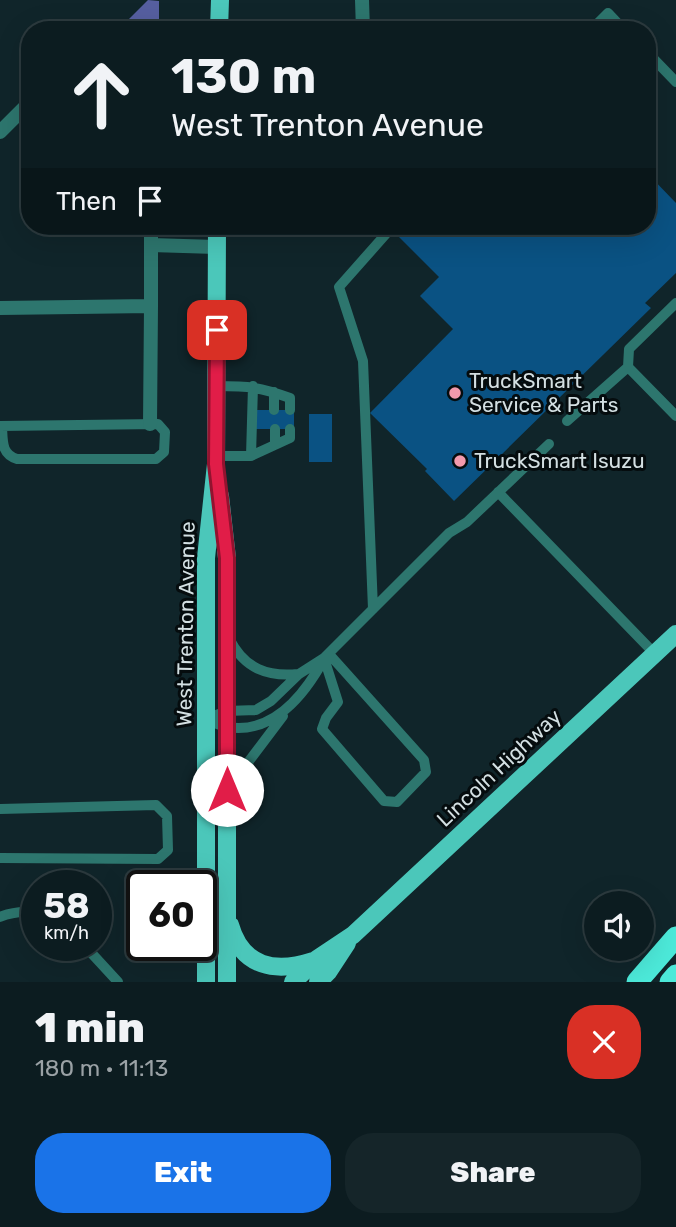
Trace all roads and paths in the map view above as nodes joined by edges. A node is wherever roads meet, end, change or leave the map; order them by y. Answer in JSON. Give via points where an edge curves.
{"nodes":[{"id":1,"x":220,"y":0,"type":"edge"},
{"id":2,"x":362,"y":0,"type":"edge"},
{"id":3,"x":219,"y":21,"type":"edge"},
{"id":4,"x":363,"y":21,"type":"edge"},
{"id":5,"x":600,"y":21,"type":"edge"},
{"id":6,"x":616,"y":21,"type":"edge"},
{"id":7,"x":656,"y":61,"type":"edge"},
{"id":8,"x":676,"y":82,"type":"edge"},
{"id":9,"x":21,"y":111,"type":"edge"},
{"id":10,"x":0,"y":132,"type":"edge"},
{"id":11,"x":151,"y":235,"type":"edge"},
{"id":12,"x":217,"y":235,"type":"edge"},
{"id":13,"x":385,"y":235,"type":"edge"},
{"id":14,"x":151,"y":245,"type":"junction"},
{"id":15,"x":216,"y":247,"type":"junction"},
{"id":16,"x":676,"y":303,"type":"edge"},
{"id":17,"x":151,"y":306,"type":"junction"},
{"id":18,"x":0,"y":307,"type":"edge"},
{"id":19,"x":628,"y":367,"type":"junction"},
{"id":20,"x":217,"y":386,"type":"junction"},
{"id":21,"x":253,"y":386,"type":"junction"},
{"id":22,"x":274,"y":392,"type":"junction"},
{"id":23,"x":274,"y":410,"type":"dead end"},
{"id":24,"x":290,"y":410,"type":"dead end"},
{"id":25,"x":676,"y":416,"type":"edge"},
{"id":26,"x":567,"y":421,"type":"dead end"},
{"id":27,"x":150,"y":424,"type":"junction"},
{"id":28,"x":1,"y":426,"type":"edge"},
{"id":29,"x":275,"y":429,"type":"dead end"},
{"id":30,"x":290,"y":429,"type":"dead end"},
{"id":31,"x":549,"y":444,"type":"dead end"},
{"id":32,"x":275,"y":446,"type":"junction"},
{"id":33,"x":251,"y":456,"type":"junction"},
{"id":34,"x":216,"y":460,"type":"junction"},
{"id":35,"x":498,"y":492,"type":"junction"},
{"id":36,"x":373,"y":609,"type":"junction"},
{"id":37,"x":676,"y":634,"type":"edge"},
{"id":38,"x":227,"y":636,"type":"junction"},
{"id":39,"x":655,"y":654,"type":"junction"},
{"id":40,"x":327,"y":656,"type":"junction"},
{"id":41,"x":299,"y":674,"type":"junction"},
{"id":42,"x":295,"y":699,"type":"junction"},
{"id":43,"x":206,"y":719,"type":"junction"},
{"id":44,"x":227,"y":719,"type":"junction"},
{"id":45,"x":0,"y":810,"type":"edge"},
{"id":46,"x":227,"y":811,"type":"junction"},
{"id":47,"x":0,"y":858,"type":"edge"},
{"id":48,"x":21,"y":912,"type":"edge"},
{"id":49,"x":227,"y":912,"type":"junction"},
{"id":50,"x":0,"y":917,"type":"edge"},
{"id":51,"x":352,"y":935,"type":"junction"},
{"id":52,"x":676,"y":937,"type":"edge"},
{"id":53,"x":317,"y":960,"type":"junction"},
{"id":54,"x":99,"y":961,"type":"edge"},
{"id":55,"x":676,"y":975,"type":"edge"},
{"id":56,"x":118,"y":982,"type":"edge"},
{"id":57,"x":206,"y":982,"type":"edge"},
{"id":58,"x":227,"y":982,"type":"edge"},
{"id":59,"x":292,"y":982,"type":"edge"},
{"id":60,"x":318,"y":982,"type":"edge"},
{"id":61,"x":637,"y":982,"type":"edge"},
{"id":62,"x":670,"y":982,"type":"edge"}],
"edges":[{"from":1,"to":3,"type":"main road"},
{"from":2,"to":4,"type":"street"},
{"from":5,"to":6,"type":"lane","via":[[608,13]]},
{"from":7,"to":8,"type":"lane"},
{"from":9,"to":10,"type":"street"},
{"from":11,"to":14,"type":"street"},
{"from":12,"to":15,"type":"main road","name":"West Trenton Avenue"},
{"from":13,"to":36,"type":"lane","via":[[339,287],[363,361]]},
{"from":14,"to":15,"type":"street"},
{"from":14,"to":17,"type":"street"},
{"from":15,"to":20,"type":"main road","name":"West Trenton Avenue"},
{"from":16,"to":19,"type":"lane","via":[[629,349]]},
{"from":17,"to":18,"type":"street"},
{"from":17,"to":27,"type":"street"},
{"from":19,"to":25,"type":"lane"},
{"from":19,"to":26,"type":"lane"},
{"from":20,"to":21,"type":"lane"},
{"from":20,"to":34,"type":"main road","name":"West Trenton Avenue"},
{"from":21,"to":22,"type":"lane"},
{"from":21,"to":33,"type":"lane"},
{"from":22,"to":23,"type":"lane"},
{"from":22,"to":24,"type":"lane","via":[[290,398]]},
{"from":27,"to":28,"type":"lane"},
{"from":27,"to":28,"type":"lane","via":[[158,424],[165,432],[164,452],[156,459],[17,458],[4,451]]},
{"from":29,"to":32,"type":"lane"},
{"from":30,"to":32,"type":"lane","via":[[290,438]]},
{"from":31,"to":35,"type":"lane"},
{"from":32,"to":33,"type":"lane"},
{"from":33,"to":34,"type":"lane"},
{"from":34,"to":38,"type":"main road","via":[[227,558]]},
{"from":34,"to":43,"type":"main road","name":"West Trenton Avenue","via":[[206,558]]},
{"from":35,"to":36,"type":"lane","via":[[449,533]]},
{"from":35,"to":39,"type":"lane"},
{"from":36,"to":40,"type":"lane"},
{"from":37,"to":39,"type":"main road","name":"Lincoln Highway"},
{"from":38,"to":41,"type":"lane","via":[[257,670],[279,676]]},
{"from":38,"to":44,"type":"main road"},
{"from":39,"to":51,"type":"main road","name":"Lincoln Highway"},
{"from":40,"to":40,"type":"lane","via":[[424,760],[426,772],[397,802],[384,801],[322,729],[338,702]]},
{"from":40,"to":41,"type":"lane"},
{"from":40,"to":42,"type":"lane","via":[[310,686]]},
{"from":41,"to":44,"type":"lane","via":[[264,706]]},
{"from":42,"to":44,"type":"lane","via":[[261,725]]},
{"from":42,"to":46,"type":"lane","via":[[240,774]]},
{"from":43,"to":44,"type":"lane"},
{"from":43,"to":57,"type":"main road","name":"West Trenton Avenue"},
{"from":44,"to":46,"type":"main road"},
{"from":45,"to":47,"type":"lane","via":[[156,805],[167,816],[168,850],[158,859]]},
{"from":46,"to":49,"type":"main road"},
{"from":48,"to":50,"type":"lane"},
{"from":49,"to":53,"type":"main road","via":[[237,941],[256,961],[283,968]]},
{"from":49,"to":58,"type":"main road"},
{"from":51,"to":53,"type":"main road","name":"Lincoln Highway"},
{"from":51,"to":60,"type":"main road","name":"Lincoln Highway"},
{"from":52,"to":61,"type":"highway"},
{"from":53,"to":59,"type":"main road","name":"Lincoln Highway"},
{"from":54,"to":56,"type":"lane"},
{"from":55,"to":62,"type":"highway"}]}
